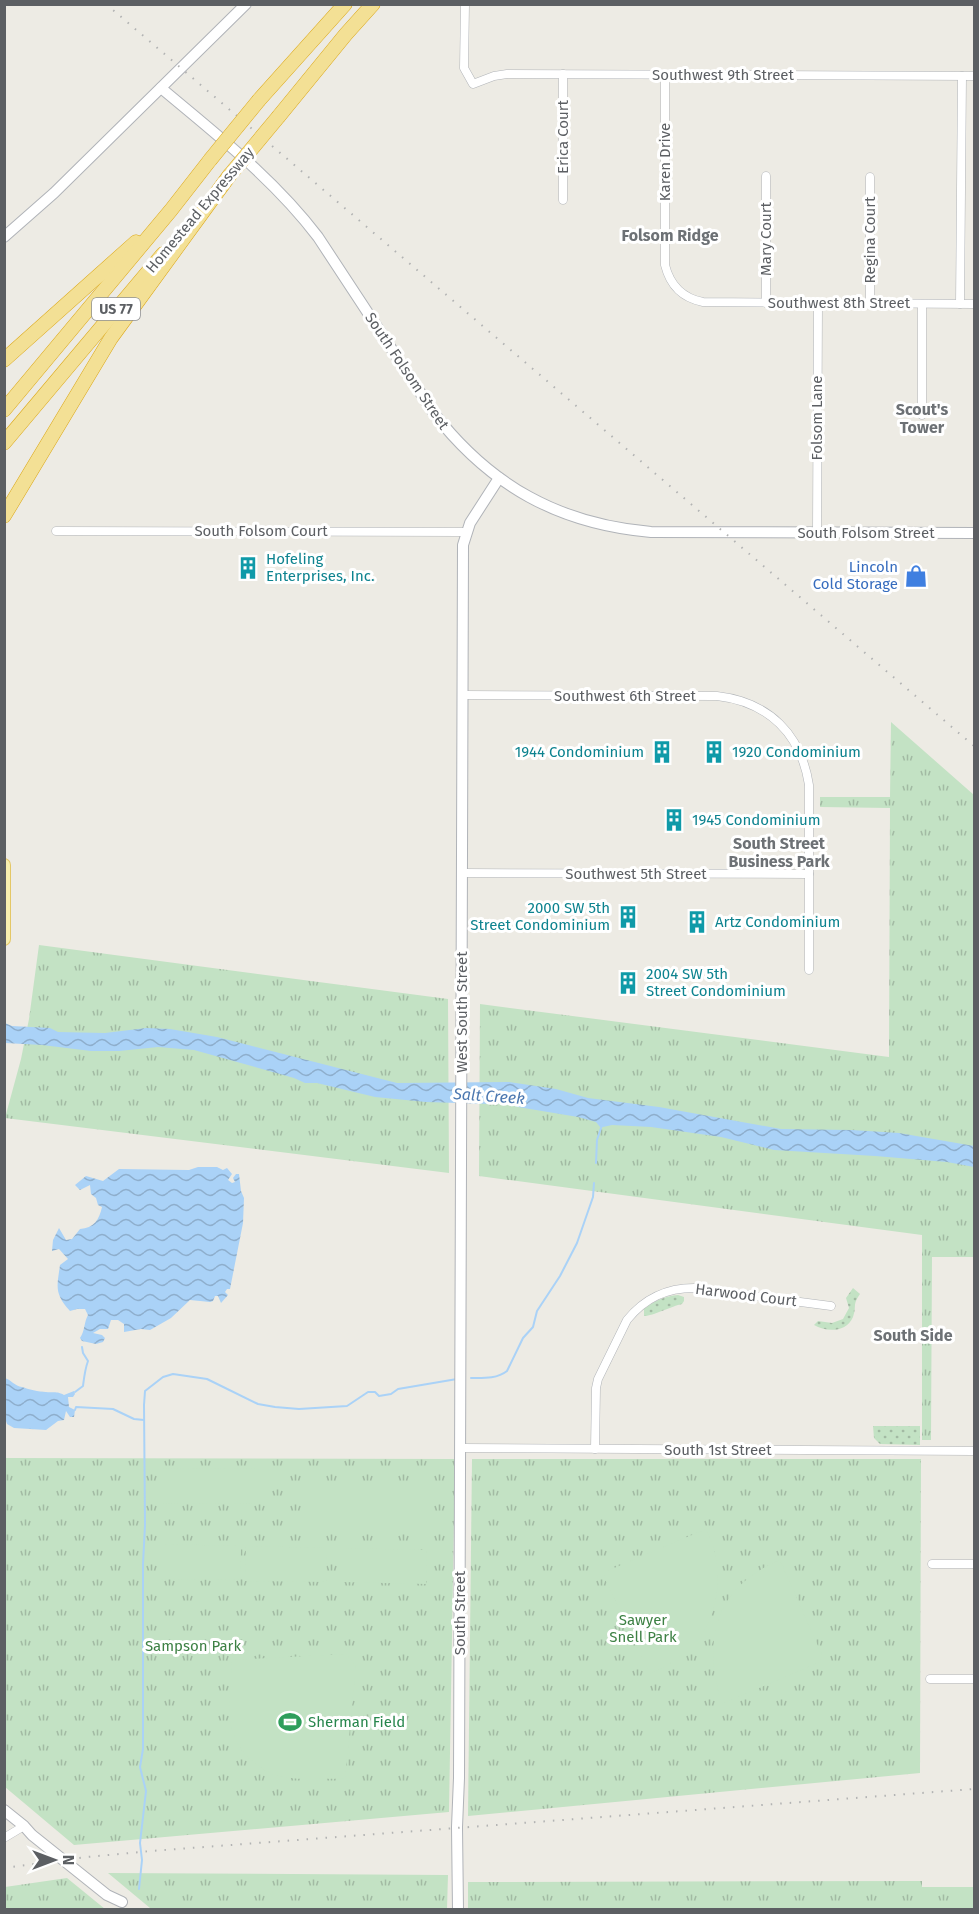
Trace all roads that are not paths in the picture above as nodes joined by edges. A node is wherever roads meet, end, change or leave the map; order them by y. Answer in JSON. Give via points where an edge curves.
{"nodes":[{"id":1,"x":246,"y":4,"type":"edge"},
{"id":2,"x":345,"y":4,"type":"edge"},
{"id":3,"x":374,"y":4,"type":"edge"},
{"id":4,"x":465,"y":4,"type":"edge"},
{"id":5,"x":563,"y":74,"type":"junction"},
{"id":6,"x":665,"y":75,"type":"junction"},
{"id":7,"x":962,"y":76,"type":"junction"},
{"id":8,"x":975,"y":76,"type":"edge"},
{"id":9,"x":161,"y":88,"type":"junction"},
{"id":10,"x":229,"y":176,"type":"junction"},
{"id":11,"x":766,"y":176,"type":"dead end"},
{"id":12,"x":870,"y":177,"type":"dead end"},
{"id":13,"x":563,"y":200,"type":"dead end"},
{"id":14,"x":171,"y":210,"type":"junction"},
{"id":15,"x":4,"y":237,"type":"edge"},
{"id":16,"x":703,"y":302,"type":"joint"},
{"id":17,"x":766,"y":303,"type":"junction"},
{"id":18,"x":818,"y":303,"type":"junction"},
{"id":19,"x":870,"y":303,"type":"junction"},
{"id":20,"x":922,"y":304,"type":"junction"},
{"id":21,"x":960,"y":304,"type":"junction"},
{"id":22,"x":975,"y":304,"type":"edge"},
{"id":23,"x":4,"y":360,"type":"edge"},
{"id":24,"x":4,"y":410,"type":"edge"},
{"id":25,"x":922,"y":415,"type":"dead end"},
{"id":26,"x":4,"y":443,"type":"edge"},
{"id":27,"x":499,"y":478,"type":"junction"},
{"id":28,"x":6,"y":511,"type":"edge"},
{"id":29,"x":56,"y":531,"type":"dead end"},
{"id":30,"x":466,"y":532,"type":"junction"},
{"id":31,"x":817,"y":533,"type":"junction"},
{"id":32,"x":975,"y":533,"type":"edge"},
{"id":33,"x":464,"y":695,"type":"junction"},
{"id":34,"x":4,"y":865,"type":"edge"},
{"id":35,"x":462,"y":873,"type":"junction"},
{"id":36,"x":809,"y":874,"type":"junction"},
{"id":37,"x":4,"y":939,"type":"edge"},
{"id":38,"x":809,"y":970,"type":"dead end"},
{"id":39,"x":831,"y":1306,"type":"dead end"},
{"id":40,"x":461,"y":1449,"type":"junction"},
{"id":41,"x":596,"y":1449,"type":"junction"},
{"id":42,"x":975,"y":1451,"type":"edge"},
{"id":43,"x":932,"y":1564,"type":"dead end"},
{"id":44,"x":975,"y":1564,"type":"edge"},
{"id":45,"x":930,"y":1679,"type":"dead end"},
{"id":46,"x":975,"y":1679,"type":"edge"},
{"id":47,"x":4,"y":1810,"type":"edge"},
{"id":48,"x":24,"y":1826,"type":"junction"},
{"id":49,"x":4,"y":1838,"type":"edge"},
{"id":50,"x":126,"y":1906,"type":"edge"},
{"id":51,"x":458,"y":1910,"type":"edge"}],
"edges":[{"from":1,"to":9,"type":"street"},
{"from":2,"to":14,"type":"highway","name":"Homestead Expressway","number":"US 77","bridge":true,"via":[[259,100]]},
{"from":3,"to":10,"type":"highway","name":"Homestead Expressway","number":"US 77","bridge":true},
{"from":4,"to":5,"type":"street","name":"Southwest 9th Street","via":[[464,68],[473,84],[507,74]]},
{"from":5,"to":6,"type":"street","name":"Southwest 9th Street"},
{"from":5,"to":13,"type":"street","name":"Erica Court"},
{"from":6,"to":7,"type":"street","name":"Southwest 9th Street"},
{"from":6,"to":16,"type":"street","name":"Karen Drive","via":[[665,265],[676,288]]},
{"from":7,"to":8,"type":"street","name":"Southwest 9th Street"},
{"from":7,"to":21,"type":"street"},
{"from":9,"to":15,"type":"street"},
{"from":9,"to":27,"type":"street","name":"South Folsom Street","via":[[267,178],[302,216],[433,412],[465,450]]},
{"from":10,"to":26,"type":"highway","name":"Homestead Expressway","number":"US 77"},
{"from":10,"to":28,"type":"highway","via":[[111,338]]},
{"from":11,"to":17,"type":"street","name":"Mary Court"},
{"from":12,"to":19,"type":"street","name":"Regina Court"},
{"from":14,"to":23,"type":"highway"},
{"from":14,"to":24,"type":"highway","name":"Homestead Expressway","number":"US 77"},
{"from":16,"to":17,"type":"street","name":"Southwest 8th Street"},
{"from":17,"to":18,"type":"street","name":"Southwest 8th Street"},
{"from":18,"to":19,"type":"street","name":"Southwest 8th Street"},
{"from":18,"to":31,"type":"street","name":"Folsom Lane"},
{"from":19,"to":20,"type":"street","name":"Southwest 8th Street"},
{"from":20,"to":21,"type":"street","name":"Southwest 8th Street"},
{"from":20,"to":25,"type":"street"},
{"from":21,"to":22,"type":"street","name":"Southwest 8th Street"},
{"from":27,"to":30,"type":"street","name":"West South Street"},
{"from":27,"to":31,"type":"street","name":"South Folsom Street","via":[[557,511],[618,528],[651,532]]},
{"from":29,"to":30,"type":"street","name":"South Folsom Court"},
{"from":30,"to":33,"type":"street","name":"West South Street"},
{"from":31,"to":32,"type":"street","name":"South Folsom Street"},
{"from":33,"to":35,"type":"street","name":"West South Street"},
{"from":33,"to":36,"type":"street","name":"Southwest 6th Street","via":[[717,696],[751,704],[779,722],[797,745],[807,771]]},
{"from":34,"to":37,"type":"main road"},
{"from":35,"to":36,"type":"street","name":"Southwest 5th Street"},
{"from":35,"to":40,"type":"street","name":"West South Street"},
{"from":36,"to":38,"type":"street","name":"Southwest 6th Street"},
{"from":39,"to":41,"type":"street","name":"Harwood Court","via":[[688,1288],[650,1298],[627,1320],[598,1379]]},
{"from":40,"to":41,"type":"street","name":"South 1st Street"},
{"from":40,"to":51,"type":"street","name":"South Street"},
{"from":41,"to":42,"type":"street","name":"South 1st Street"},
{"from":43,"to":44,"type":"street"},
{"from":45,"to":46,"type":"street"},
{"from":47,"to":48,"type":"street"},
{"from":48,"to":49,"type":"street"},
{"from":48,"to":50,"type":"street","via":[[66,1854]]}]}
